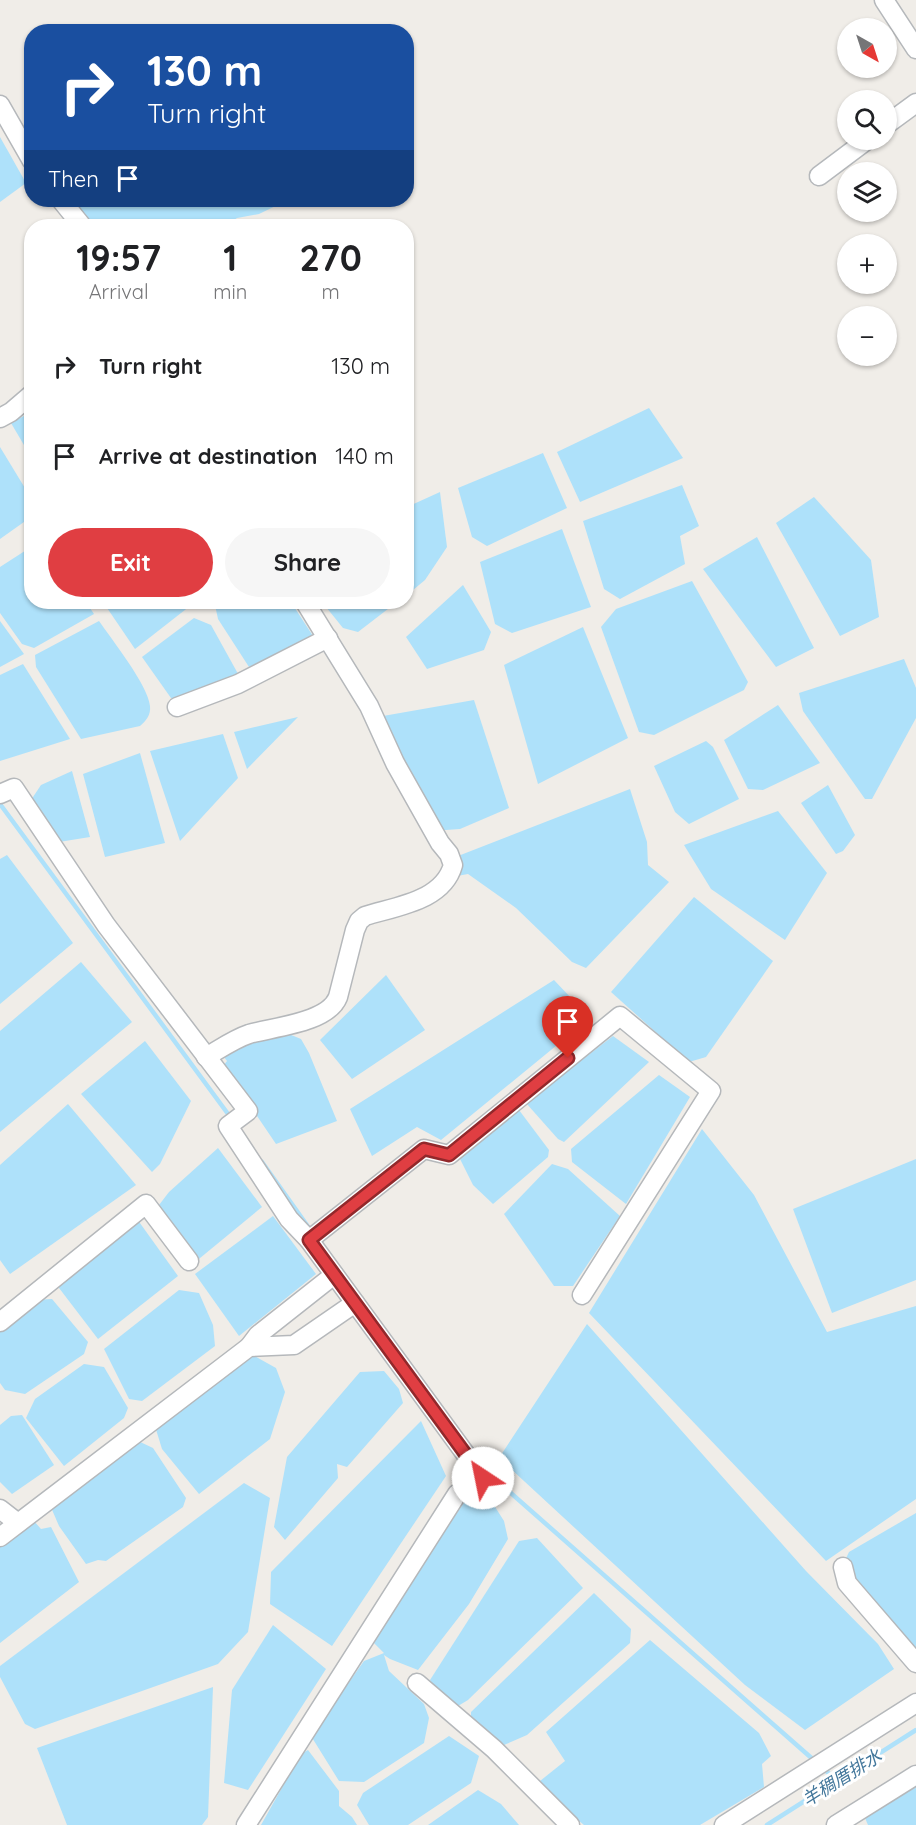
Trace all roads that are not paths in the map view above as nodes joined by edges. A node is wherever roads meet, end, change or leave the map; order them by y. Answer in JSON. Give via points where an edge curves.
{"nodes":[{"id":1,"x":884,"y":0,"type":"edge"},
{"id":2,"x":916,"y":49,"type":"edge"},
{"id":3,"x":916,"y":103,"type":"edge"},
{"id":4,"x":0,"y":105,"type":"edge"},
{"id":5,"x":897,"y":117,"type":"edge"},
{"id":6,"x":24,"y":147,"type":"edge"},
{"id":7,"x":854,"y":150,"type":"edge"},
{"id":8,"x":819,"y":176,"type":"dead end"},
{"id":9,"x":67,"y":207,"type":"edge"},
{"id":10,"x":76,"y":219,"type":"edge"},
{"id":11,"x":24,"y":401,"type":"edge"},
{"id":12,"x":0,"y":418,"type":"edge"},
{"id":13,"x":309,"y":609,"type":"edge"},
{"id":14,"x":328,"y":638,"type":"junction"},
{"id":15,"x":177,"y":707,"type":"dead end"},
{"id":16,"x":3,"y":793,"type":"edge"},
{"id":17,"x":206,"y":1057,"type":"junction"},
{"id":18,"x":309,"y":1240,"type":"junction"},
{"id":19,"x":189,"y":1261,"type":"dead end"},
{"id":20,"x":334,"y":1275,"type":"junction"},
{"id":21,"x":582,"y":1295,"type":"dead end"},
{"id":22,"x":355,"y":1303,"type":"junction"},
{"id":23,"x":0,"y":1322,"type":"edge"},
{"id":24,"x":249,"y":1347,"type":"junction"},
{"id":25,"x":0,"y":1509,"type":"edge"},
{"id":26,"x":18,"y":1523,"type":"junction"},
{"id":27,"x":0,"y":1537,"type":"edge"},
{"id":28,"x":843,"y":1567,"type":"dead end"},
{"id":29,"x":916,"y":1663,"type":"edge"},
{"id":30,"x":417,"y":1683,"type":"dead end"},
{"id":31,"x":916,"y":1703,"type":"edge"},
{"id":32,"x":916,"y":1775,"type":"edge"},
{"id":33,"x":856,"y":1820,"type":"edge"},
{"id":34,"x":246,"y":1825,"type":"edge"},
{"id":35,"x":570,"y":1825,"type":"edge"},
{"id":36,"x":724,"y":1825,"type":"edge"},
{"id":37,"x":836,"y":1825,"type":"edge"}],
"edges":[{"from":1,"to":2,"type":"lane"},
{"from":3,"to":5,"type":"lane"},
{"from":4,"to":6,"type":"lane"},
{"from":7,"to":8,"type":"lane"},
{"from":9,"to":10,"type":"lane"},
{"from":11,"to":12,"type":"lane"},
{"from":13,"to":14,"type":"lane"},
{"from":14,"to":15,"type":"lane","via":[[238,684]]},
{"from":14,"to":17,"type":"lane","via":[[369,706],[395,763],[453,865],[444,884],[431,894],[359,921],[338,997],[328,1011],[246,1035]]},
{"from":16,"to":17,"type":"lane","via":[[14,788],[106,925]]},
{"from":17,"to":18,"type":"lane","via":[[248,1111],[233,1122],[289,1219]]},
{"from":18,"to":20,"type":"lane"},
{"from":18,"to":21,"type":"lane","via":[[424,1149],[449,1155],[620,1016],[711,1091]]},
{"from":19,"to":23,"type":"lane","via":[[146,1204]]},
{"from":20,"to":22,"type":"lane"},
{"from":20,"to":24,"type":"lane","via":[[258,1335]]},
{"from":22,"to":24,"type":"lane","via":[[294,1345]]},
{"from":22,"to":34,"type":"lane","via":[[483,1478],[457,1494]]},
{"from":24,"to":26,"type":"lane"},
{"from":25,"to":26,"type":"lane"},
{"from":26,"to":27,"type":"lane"},
{"from":28,"to":29,"type":"lane","via":[[847,1583]]},
{"from":30,"to":35,"type":"lane","via":[[494,1749]]},
{"from":31,"to":36,"type":"lane"},
{"from":32,"to":33,"type":"lane"},
{"from":33,"to":37,"type":"lane"}]}
